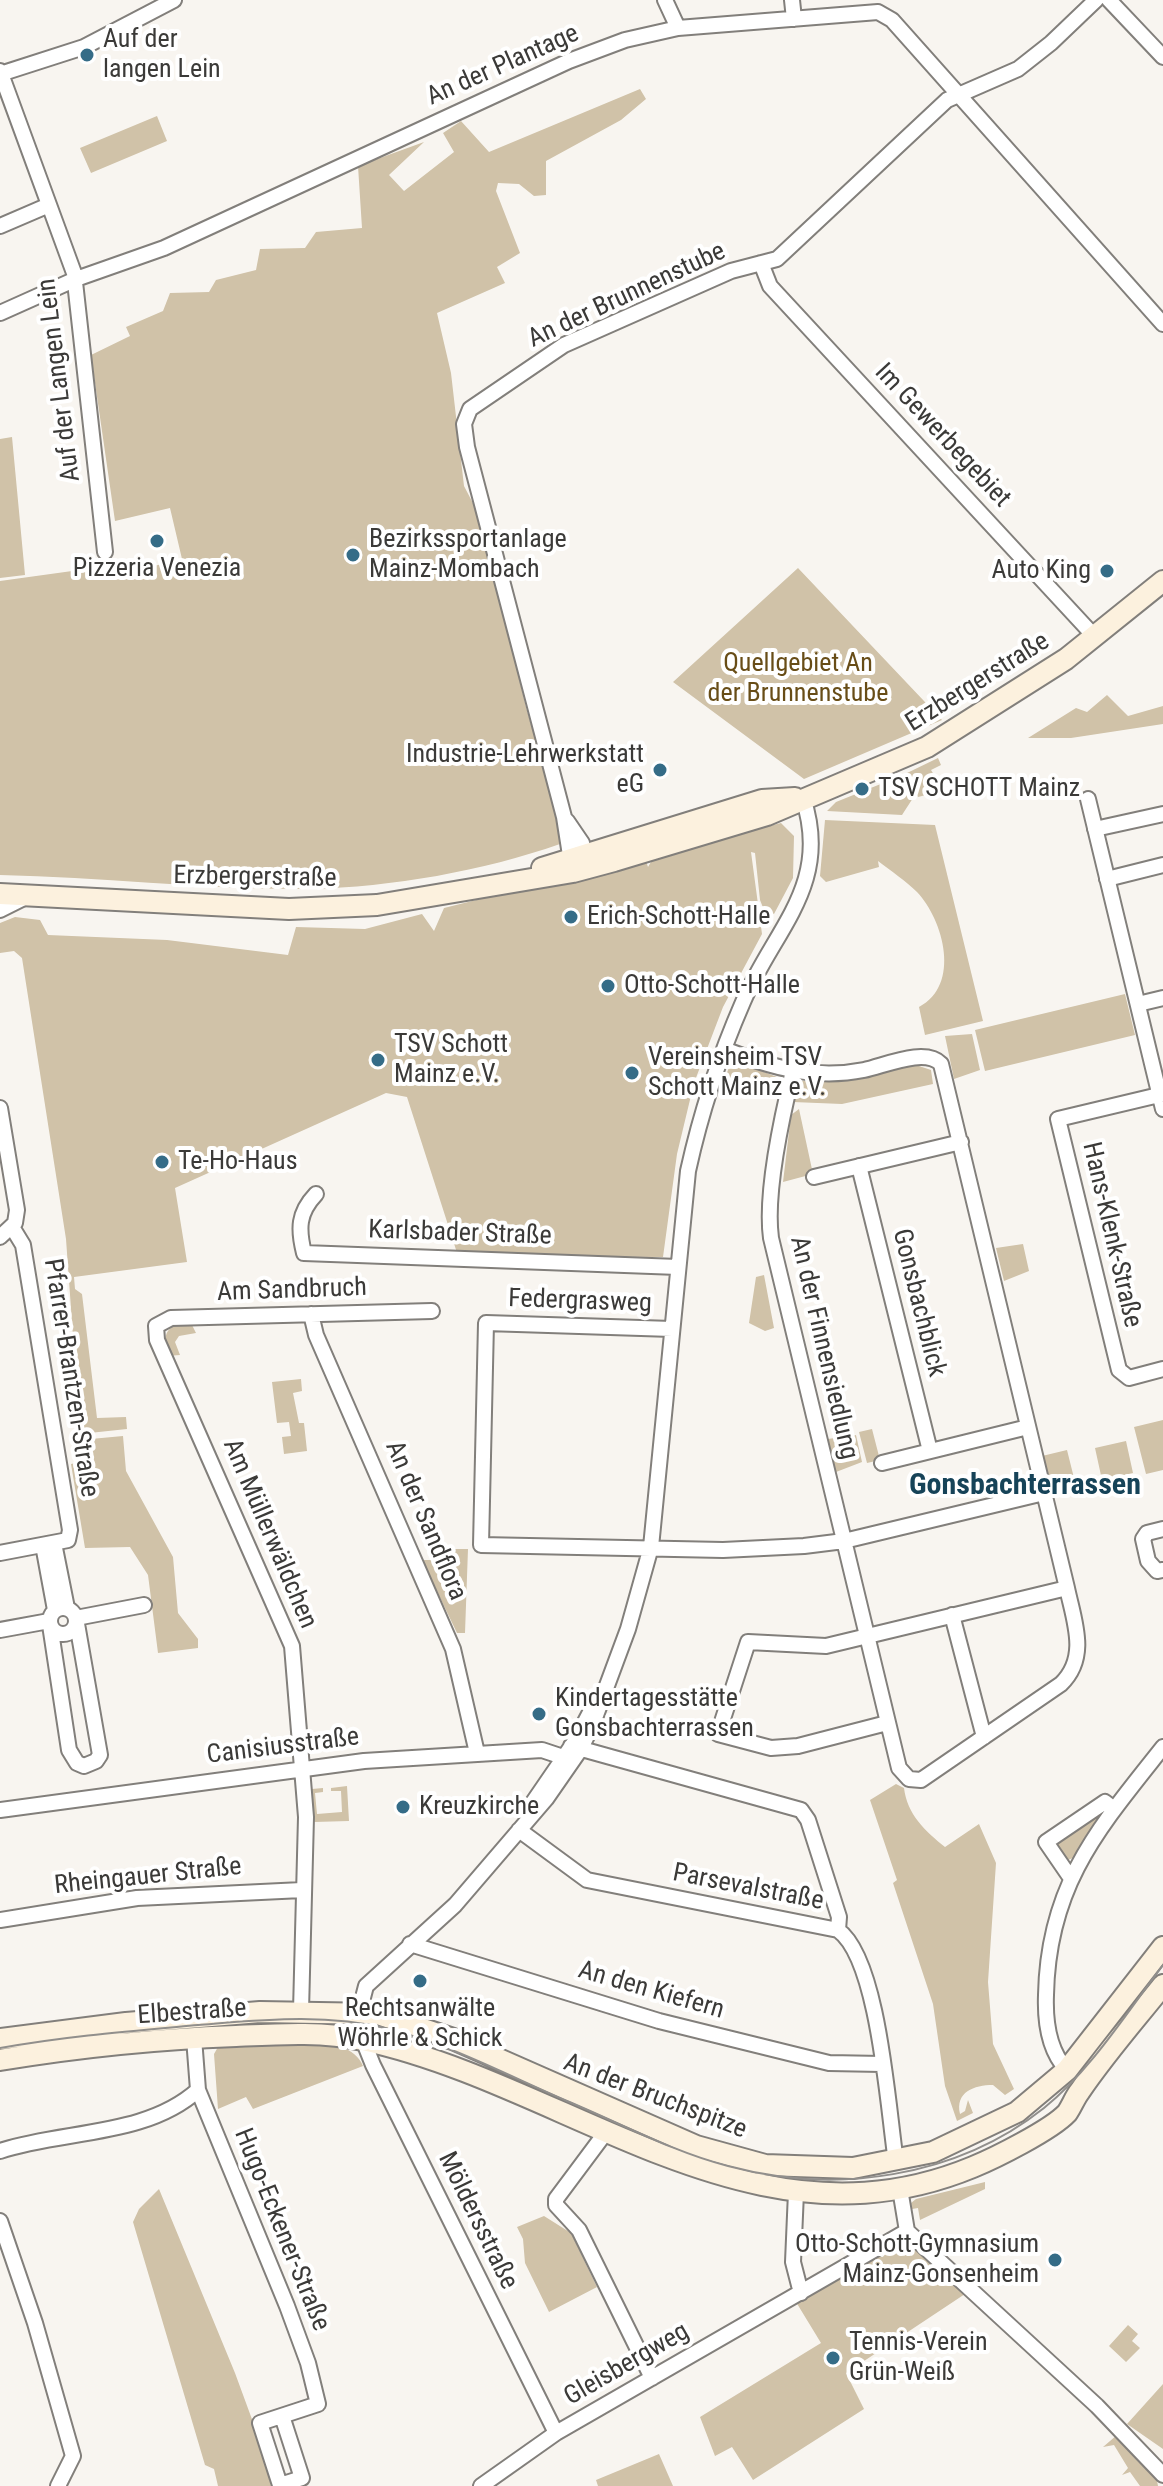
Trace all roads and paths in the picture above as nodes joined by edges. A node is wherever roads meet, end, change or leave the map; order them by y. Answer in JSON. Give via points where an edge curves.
{"nodes":[{"id":1,"x":174,"y":0,"type":"edge"},
{"id":2,"x":665,"y":0,"type":"edge"},
{"id":3,"x":792,"y":0,"type":"edge"},
{"id":4,"x":1096,"y":0,"type":"edge"},
{"id":5,"x":1109,"y":0,"type":"edge"},
{"id":6,"x":794,"y":19,"type":"junction"},
{"id":7,"x":678,"y":28,"type":"junction"},
{"id":8,"x":1163,"y":57,"type":"edge"},
{"id":9,"x":0,"y":73,"type":"edge"},
{"id":10,"x":960,"y":95,"type":"junction"},
{"id":11,"x":49,"y":205,"type":"junction"},
{"id":12,"x":0,"y":226,"type":"edge"},
{"id":13,"x":761,"y":263,"type":"junction"},
{"id":14,"x":76,"y":279,"type":"junction"},
{"id":15,"x":0,"y":313,"type":"edge"},
{"id":16,"x":1163,"y":324,"type":"edge"},
{"id":17,"x":105,"y":552,"type":"dead end"},
{"id":18,"x":1163,"y":581,"type":"edge"},
{"id":19,"x":1095,"y":637,"type":"junction"},
{"id":20,"x":803,"y":798,"type":"junction"},
{"id":21,"x":1088,"y":799,"type":"dead end"},
{"id":22,"x":1163,"y":814,"type":"edge"},
{"id":23,"x":1095,"y":829,"type":"junction"},
{"id":24,"x":578,"y":862,"type":"junction"},
{"id":25,"x":1163,"y":865,"type":"edge"},
{"id":26,"x":1107,"y":879,"type":"junction"},
{"id":27,"x":0,"y":894,"type":"edge"},
{"id":28,"x":30,"y":895,"type":"junction"},
{"id":29,"x":0,"y":910,"type":"edge"},
{"id":30,"x":1136,"y":996,"type":"junction"},
{"id":31,"x":1163,"y":998,"type":"edge"},
{"id":32,"x":724,"y":1049,"type":"junction"},
{"id":33,"x":793,"y":1071,"type":"junction"},
{"id":34,"x":1162,"y":1099,"type":"edge"},
{"id":35,"x":0,"y":1108,"type":"edge"},
{"id":36,"x":961,"y":1142,"type":"junction"},
{"id":37,"x":859,"y":1166,"type":"junction"},
{"id":38,"x":814,"y":1177,"type":"dead end"},
{"id":39,"x":316,"y":1194,"type":"dead end"},
{"id":40,"x":5,"y":1231,"type":"edge"},
{"id":41,"x":678,"y":1267,"type":"junction"},
{"id":42,"x":432,"y":1311,"type":"dead end"},
{"id":43,"x":311,"y":1314,"type":"junction"},
{"id":44,"x":156,"y":1326,"type":"joint"},
{"id":45,"x":672,"y":1329,"type":"junction"},
{"id":46,"x":1163,"y":1369,"type":"edge"},
{"id":47,"x":1028,"y":1427,"type":"junction"},
{"id":48,"x":930,"y":1451,"type":"junction"},
{"id":49,"x":882,"y":1463,"type":"dead end"},
{"id":50,"x":1044,"y":1493,"type":"junction"},
{"id":51,"x":1163,"y":1529,"type":"edge"},
{"id":52,"x":844,"y":1541,"type":"junction"},
{"id":53,"x":55,"y":1542,"type":"junction"},
{"id":54,"x":651,"y":1547,"type":"junction"},
{"id":55,"x":0,"y":1553,"type":"edge"},
{"id":56,"x":1163,"y":1570,"type":"edge"},
{"id":57,"x":1067,"y":1588,"type":"junction"},
{"id":58,"x":144,"y":1605,"type":"dead end"},
{"id":59,"x":952,"y":1615,"type":"junction"},
{"id":60,"x":59,"y":1616,"type":"junction"},
{"id":61,"x":0,"y":1630,"type":"edge"},
{"id":62,"x":866,"y":1636,"type":"junction"},
{"id":63,"x":887,"y":1723,"type":"junction"},
{"id":64,"x":984,"y":1737,"type":"junction"},
{"id":65,"x":1163,"y":1747,"type":"edge"},
{"id":66,"x":477,"y":1753,"type":"junction"},
{"id":67,"x":572,"y":1753,"type":"junction"},
{"id":68,"x":303,"y":1767,"type":"junction"},
{"id":69,"x":1114,"y":1809,"type":"junction"},
{"id":70,"x":0,"y":1810,"type":"edge"},
{"id":71,"x":519,"y":1830,"type":"junction"},
{"id":72,"x":1070,"y":1877,"type":"junction"},
{"id":73,"x":302,"y":1890,"type":"junction"},
{"id":74,"x":0,"y":1920,"type":"edge"},
{"id":75,"x":838,"y":1930,"type":"junction"},
{"id":76,"x":410,"y":1944,"type":"junction"},
{"id":77,"x":1163,"y":1947,"type":"edge"},
{"id":78,"x":1163,"y":1985,"type":"edge"},
{"id":79,"x":301,"y":2011,"type":"junction"},
{"id":80,"x":361,"y":2027,"type":"junction"},
{"id":81,"x":194,"y":2038,"type":"junction"},
{"id":82,"x":0,"y":2039,"type":"edge"},
{"id":83,"x":387,"y":2047,"type":"joint"},
{"id":84,"x":0,"y":2060,"type":"edge"},
{"id":85,"x":882,"y":2064,"type":"junction"},
{"id":86,"x":1067,"y":2070,"type":"junction"},
{"id":87,"x":198,"y":2090,"type":"junction"},
{"id":88,"x":606,"y":2132,"type":"junction"},
{"id":89,"x":0,"y":2151,"type":"edge"},
{"id":90,"x":896,"y":2162,"type":"junction"},
{"id":91,"x":900,"y":2189,"type":"junction"},
{"id":92,"x":796,"y":2192,"type":"junction"},
{"id":93,"x":0,"y":2221,"type":"edge"},
{"id":94,"x":907,"y":2231,"type":"junction"},
{"id":95,"x":801,"y":2293,"type":"junction"},
{"id":96,"x":652,"y":2378,"type":"junction"},
{"id":97,"x":282,"y":2416,"type":"junction"},
{"id":98,"x":556,"y":2433,"type":"junction"},
{"id":99,"x":1163,"y":2475,"type":"edge"},
{"id":100,"x":58,"y":2486,"type":"edge"},
{"id":101,"x":481,"y":2486,"type":"edge"}],
"edges":[{"from":1,"to":9,"type":"street","via":[[84,47]]},
{"from":2,"to":7,"type":"street"},
{"from":3,"to":6,"type":"street"},
{"from":4,"to":10,"type":"street","name":"An der Brunnenstube","via":[[1018,69]]},
{"from":5,"to":8,"type":"street"},
{"from":6,"to":7,"type":"street","name":"An der Plantage"},
{"from":6,"to":10,"type":"street","name":"An der Plantage","via":[[878,12],[888,16]]},
{"from":7,"to":14,"type":"street","name":"An der Plantage","via":[[569,61],[164,248]]},
{"from":9,"to":11,"type":"street","name":"Auf der Langen Lein"},
{"from":10,"to":13,"type":"street","name":"An der Brunnenstube","via":[[924,120],[777,259]]},
{"from":10,"to":16,"type":"street","name":"An der Plantage"},
{"from":11,"to":12,"type":"street"},
{"from":11,"to":14,"type":"street","name":"Auf der Langen Lein"},
{"from":13,"to":19,"type":"street","name":"Im Gewerbegebiet","via":[[770,286]]},
{"from":13,"to":24,"type":"street","name":"An der Brunnenstube","via":[[731,271],[564,345],[486,395],[466,416],[467,447],[564,817],[582,843]]},
{"from":14,"to":15,"type":"street","name":"An der Plantage"},
{"from":14,"to":17,"type":"street","name":"Auf der Langen Lein"},
{"from":18,"to":19,"type":"main road","name":"Erzbergerstraße"},
{"from":19,"to":20,"type":"main road","name":"Erzbergerstraße","via":[[947,736]]},
{"from":20,"to":24,"type":"main road","name":"Erzbergerstraße","via":[[762,800]]},
{"from":20,"to":32,"type":"street","via":[[812,840],[807,881]]},
{"from":21,"to":23,"type":"street"},
{"from":22,"to":23,"type":"street"},
{"from":23,"to":26,"type":"street"},
{"from":24,"to":28,"type":"main road","name":"Erzbergerstraße","via":[[506,882],[390,903],[315,908]]},
{"from":25,"to":26,"type":"street"},
{"from":26,"to":30,"type":"street"},
{"from":27,"to":28,"type":"main road","name":"Erzbergerstraße"},
{"from":28,"to":29,"type":"street"},
{"from":30,"to":31,"type":"street"},
{"from":30,"to":34,"type":"street"},
{"from":32,"to":33,"type":"street"},
{"from":32,"to":41,"type":"street","via":[[696,1133]]},
{"from":33,"to":36,"type":"street","via":[[844,1073],[936,1059]]},
{"from":33,"to":52,"type":"street","name":"An der Finnensiedlung","via":[[770,1226]]},
{"from":34,"to":46,"type":"street","name":"Hans-Klenk-Straße","via":[[1058,1119],[1119,1370],[1129,1378]]},
{"from":35,"to":40,"type":"street","name":"Pfarrer-Brantzen-Straße","via":[[17,1210]]},
{"from":36,"to":37,"type":"street"},
{"from":36,"to":47,"type":"street"},
{"from":37,"to":38,"type":"street"},
{"from":37,"to":48,"type":"street","name":"Gonsbachblick"},
{"from":39,"to":41,"type":"street","name":"Karlsbader Straße","via":[[305,1206],[298,1231],[304,1253]]},
{"from":40,"to":53,"type":"street","name":"Pfarrer-Brantzen-Straße","via":[[23,1245],[57,1438],[70,1530]]},
{"from":41,"to":45,"type":"street"},
{"from":42,"to":43,"type":"street","name":"Am Sandbruch"},
{"from":43,"to":44,"type":"street","name":"Am Sandbruch","via":[[171,1318]]},
{"from":43,"to":66,"type":"street","name":"An der Sandflora","via":[[453,1649]]},
{"from":44,"to":68,"type":"street","name":"Am Müllerwäldchen","via":[[157,1340],[292,1646]]},
{"from":45,"to":54,"type":"street"},
{"from":45,"to":54,"type":"street","name":"Federgrasweg","via":[[486,1323],[481,1545]]},
{"from":47,"to":48,"type":"street"},
{"from":47,"to":50,"type":"street"},
{"from":48,"to":49,"type":"street"},
{"from":50,"to":52,"type":"street"},
{"from":50,"to":57,"type":"street"},
{"from":51,"to":56,"type":"street","via":[[1143,1539],[1149,1565]]},
{"from":52,"to":54,"type":"street","via":[[761,1549]]},
{"from":52,"to":62,"type":"street","name":"An der Finnensiedlung"},
{"from":53,"to":55,"type":"street"},
{"from":53,"to":60,"type":"street","name":"Pfarrer-Brantzen-Straße"},
{"from":54,"to":67,"type":"street","via":[[595,1720]]},
{"from":57,"to":59,"type":"street"},
{"from":57,"to":64,"type":"street","via":[[1078,1637],[1070,1674]]},
{"from":58,"to":60,"type":"street"},
{"from":59,"to":62,"type":"street"},
{"from":59,"to":64,"type":"street"},
{"from":60,"to":60,"type":"street","via":[[69,1750],[84,1766],[100,1755]]},
{"from":60,"to":61,"type":"street"},
{"from":62,"to":63,"type":"street","name":"An der Finnensiedlung"},
{"from":62,"to":63,"type":"street","via":[[826,1646],[748,1642],[718,1734],[771,1748]]},
{"from":63,"to":64,"type":"street","name":"An der Finnensiedlung","via":[[903,1775],[915,1781]]},
{"from":65,"to":69,"type":"street"},
{"from":66,"to":67,"type":"street","name":"Canisiusstraße"},
{"from":66,"to":68,"type":"street","name":"Canisiusstraße"},
{"from":67,"to":71,"type":"street"},
{"from":67,"to":75,"type":"street","name":"Canisiusstraße","via":[[801,1810],[839,1917]]},
{"from":68,"to":70,"type":"street","name":"Canisiusstraße"},
{"from":68,"to":73,"type":"street","name":"Am Müllerwäldchen"},
{"from":69,"to":72,"type":"street"},
{"from":69,"to":72,"type":"street","via":[[1105,1802],[1046,1842]]},
{"from":71,"to":75,"type":"street","name":"Parsevalstraße","via":[[587,1880]]},
{"from":71,"to":76,"type":"street","via":[[455,1905]]},
{"from":72,"to":86,"type":"street","via":[[1048,1947],[1045,2007],[1057,2060]]},
{"from":73,"to":74,"type":"street","name":"Rheingauer Straße","via":[[189,1893]]},
{"from":73,"to":79,"type":"street","name":"Am Müllerwäldchen"},
{"from":75,"to":85,"type":"street","name":"Parsevalstraße","via":[[854,1944]]},
{"from":76,"to":80,"type":"street","via":[[366,1986]]},
{"from":76,"to":85,"type":"street","name":"An den Kiefern","via":[[659,2021],[829,2063]]},
{"from":77,"to":86,"type":"main road","name":"An der Bruchspitze"},
{"from":78,"to":91,"type":"main road","name":"An der Bruchspitze","via":[[1066,2113],[985,2162],[935,2183]]},
{"from":79,"to":80,"type":"main road","name":"Elbestraße"},
{"from":79,"to":82,"type":"main road","name":"Elbestraße","via":[[126,2023]]},
{"from":80,"to":81,"type":"main road","name":"Elbestraße"},
{"from":80,"to":83,"type":"main road","name":"Elbestraße"},
{"from":80,"to":90,"type":"main road","name":"An der Bruchspitze","via":[[378,2014],[415,2024],[733,2158],[825,2170]]},
{"from":80,"to":98,"type":"street","name":"Möldersstraße"},
{"from":81,"to":84,"type":"main road","name":"Elbestraße"},
{"from":81,"to":87,"type":"street","name":"Hugo-Eckener-Straße"},
{"from":83,"to":88,"type":"main road","name":"An der Bruchspitze","via":[[475,2074]]},
{"from":85,"to":90,"type":"street","name":"Parsevalstraße"},
{"from":86,"to":90,"type":"main road","name":"An der Bruchspitze","via":[[1036,2098],[979,2133]]},
{"from":87,"to":89,"type":"street","via":[[168,2110],[134,2122]]},
{"from":87,"to":97,"type":"street","name":"Hugo-Eckener-Straße","via":[[308,2363],[318,2404]]},
{"from":88,"to":92,"type":"main road","name":"An der Bruchspitze","via":[[717,2175]]},
{"from":88,"to":96,"type":"street","via":[[556,2205],[579,2230]]},
{"from":91,"to":92,"type":"main road","name":"An der Bruchspitze"},
{"from":91,"to":94,"type":"street"},
{"from":92,"to":95,"type":"street","via":[[793,2262]]},
{"from":93,"to":100,"type":"street","via":[[73,2456]]},
{"from":94,"to":95,"type":"street","name":"Gleisbergweg"},
{"from":94,"to":99,"type":"street","via":[[1097,2406]]},
{"from":95,"to":96,"type":"street","name":"Gleisbergweg"},
{"from":96,"to":98,"type":"street","name":"Gleisbergweg"},
{"from":97,"to":97,"type":"street","via":[[260,2423],[280,2485],[302,2478]]},
{"from":98,"to":101,"type":"street","name":"Gleisbergweg"}]}
